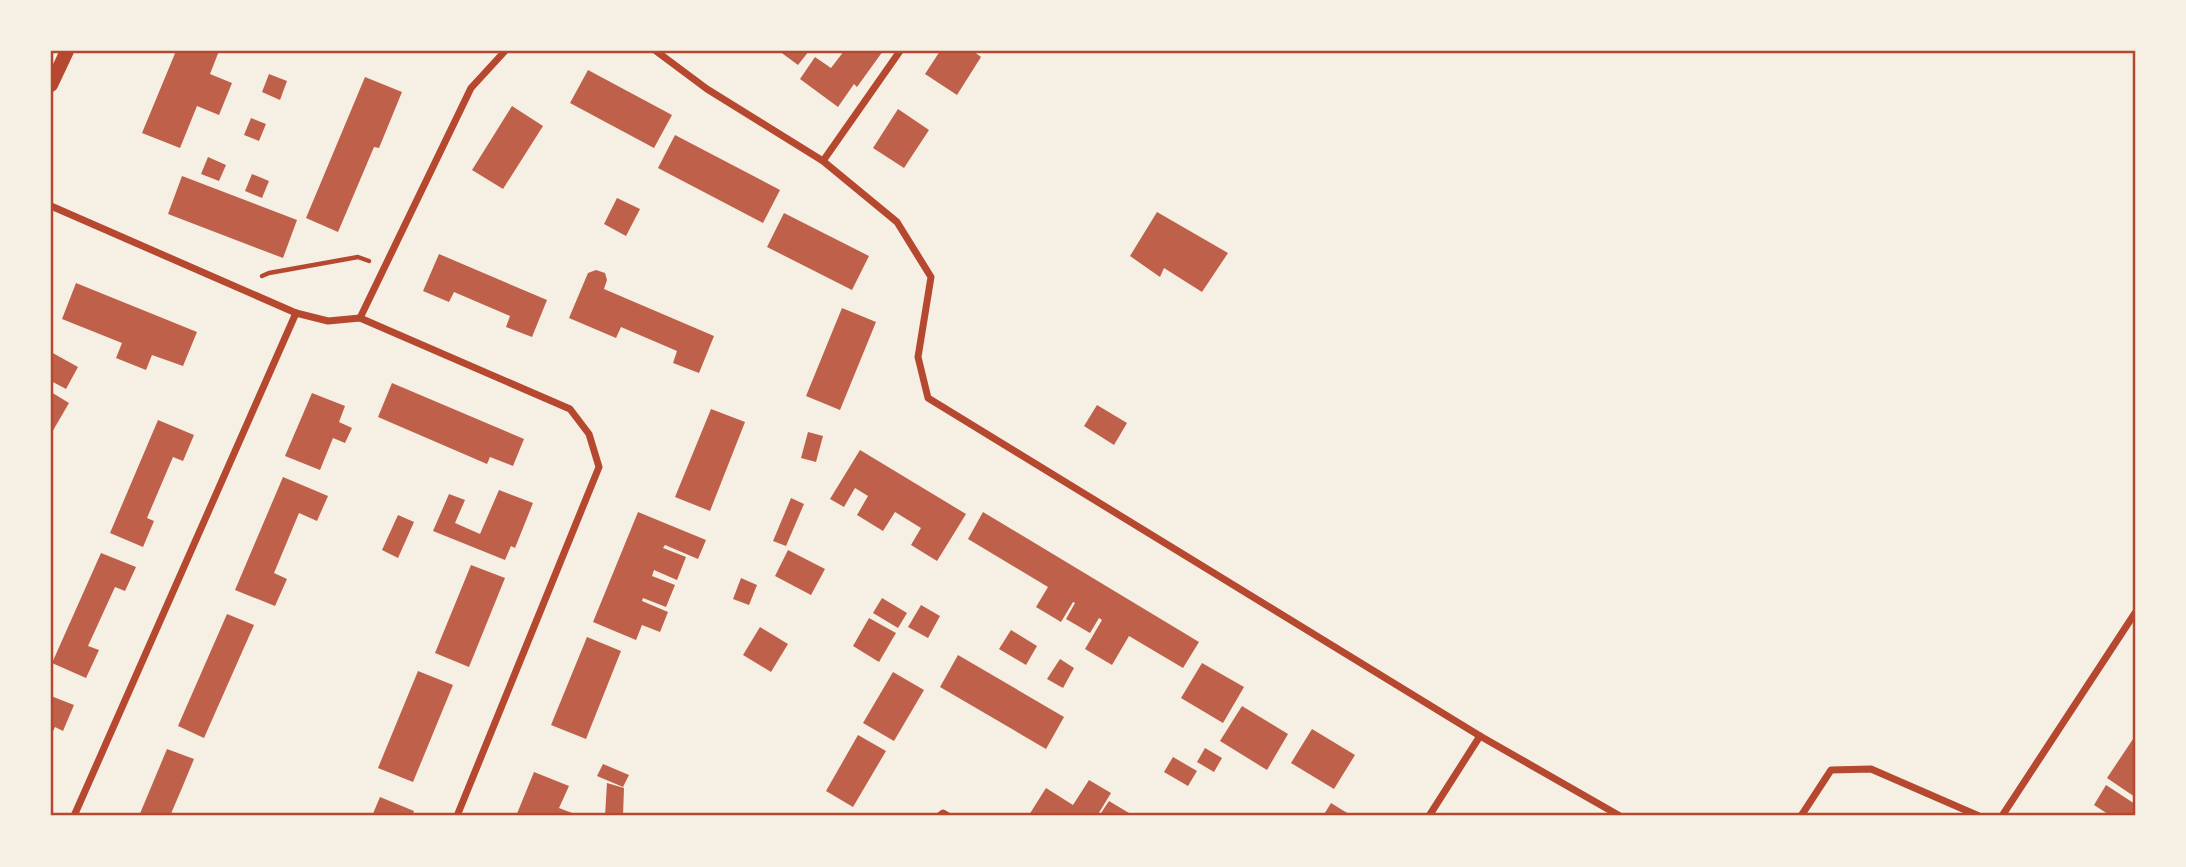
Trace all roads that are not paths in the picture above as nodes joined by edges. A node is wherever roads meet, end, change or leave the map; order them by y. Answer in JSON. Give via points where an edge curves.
{"nodes":[{"id":1,"x":67,"y":51,"type":"edge"},
{"id":2,"x":505,"y":51,"type":"edge"},
{"id":3,"x":656,"y":51,"type":"edge"},
{"id":4,"x":900,"y":51,"type":"edge"},
{"id":5,"x":51,"y":85,"type":"edge"},
{"id":6,"x":823,"y":161,"type":"junction"},
{"id":7,"x":51,"y":206,"type":"edge"},
{"id":8,"x":296,"y":313,"type":"junction"},
{"id":9,"x":360,"y":318,"type":"junction"},
{"id":10,"x":2135,"y":613,"type":"edge"},
{"id":11,"x":1480,"y":736,"type":"junction"},
{"id":12,"x":74,"y":816,"type":"edge"},
{"id":13,"x":457,"y":816,"type":"edge"},
{"id":14,"x":939,"y":816,"type":"edge"},
{"id":15,"x":948,"y":816,"type":"edge"},
{"id":16,"x":1429,"y":816,"type":"edge"},
{"id":17,"x":1620,"y":816,"type":"edge"},
{"id":18,"x":1801,"y":816,"type":"edge"},
{"id":19,"x":1979,"y":816,"type":"edge"},
{"id":20,"x":2002,"y":816,"type":"edge"}],
"edges":[{"from":1,"to":5,"type":"main road"},
{"from":2,"to":9,"type":"street","via":[[471,88]]},
{"from":3,"to":6,"type":"street","via":[[707,89]]},
{"from":4,"to":6,"type":"street"},
{"from":6,"to":11,"type":"street","via":[[897,222],[931,277],[918,356],[928,398]]},
{"from":7,"to":8,"type":"street"},
{"from":8,"to":9,"type":"street","via":[[328,321]]},
{"from":8,"to":12,"type":"street"},
{"from":9,"to":13,"type":"street","via":[[570,409],[589,434],[598,467]]},
{"from":10,"to":20,"type":"street"},
{"from":11,"to":16,"type":"street"},
{"from":11,"to":17,"type":"street"},
{"from":14,"to":15,"type":"street"},
{"from":18,"to":19,"type":"street","via":[[1831,770],[1857,769],[1871,769]]}]}
